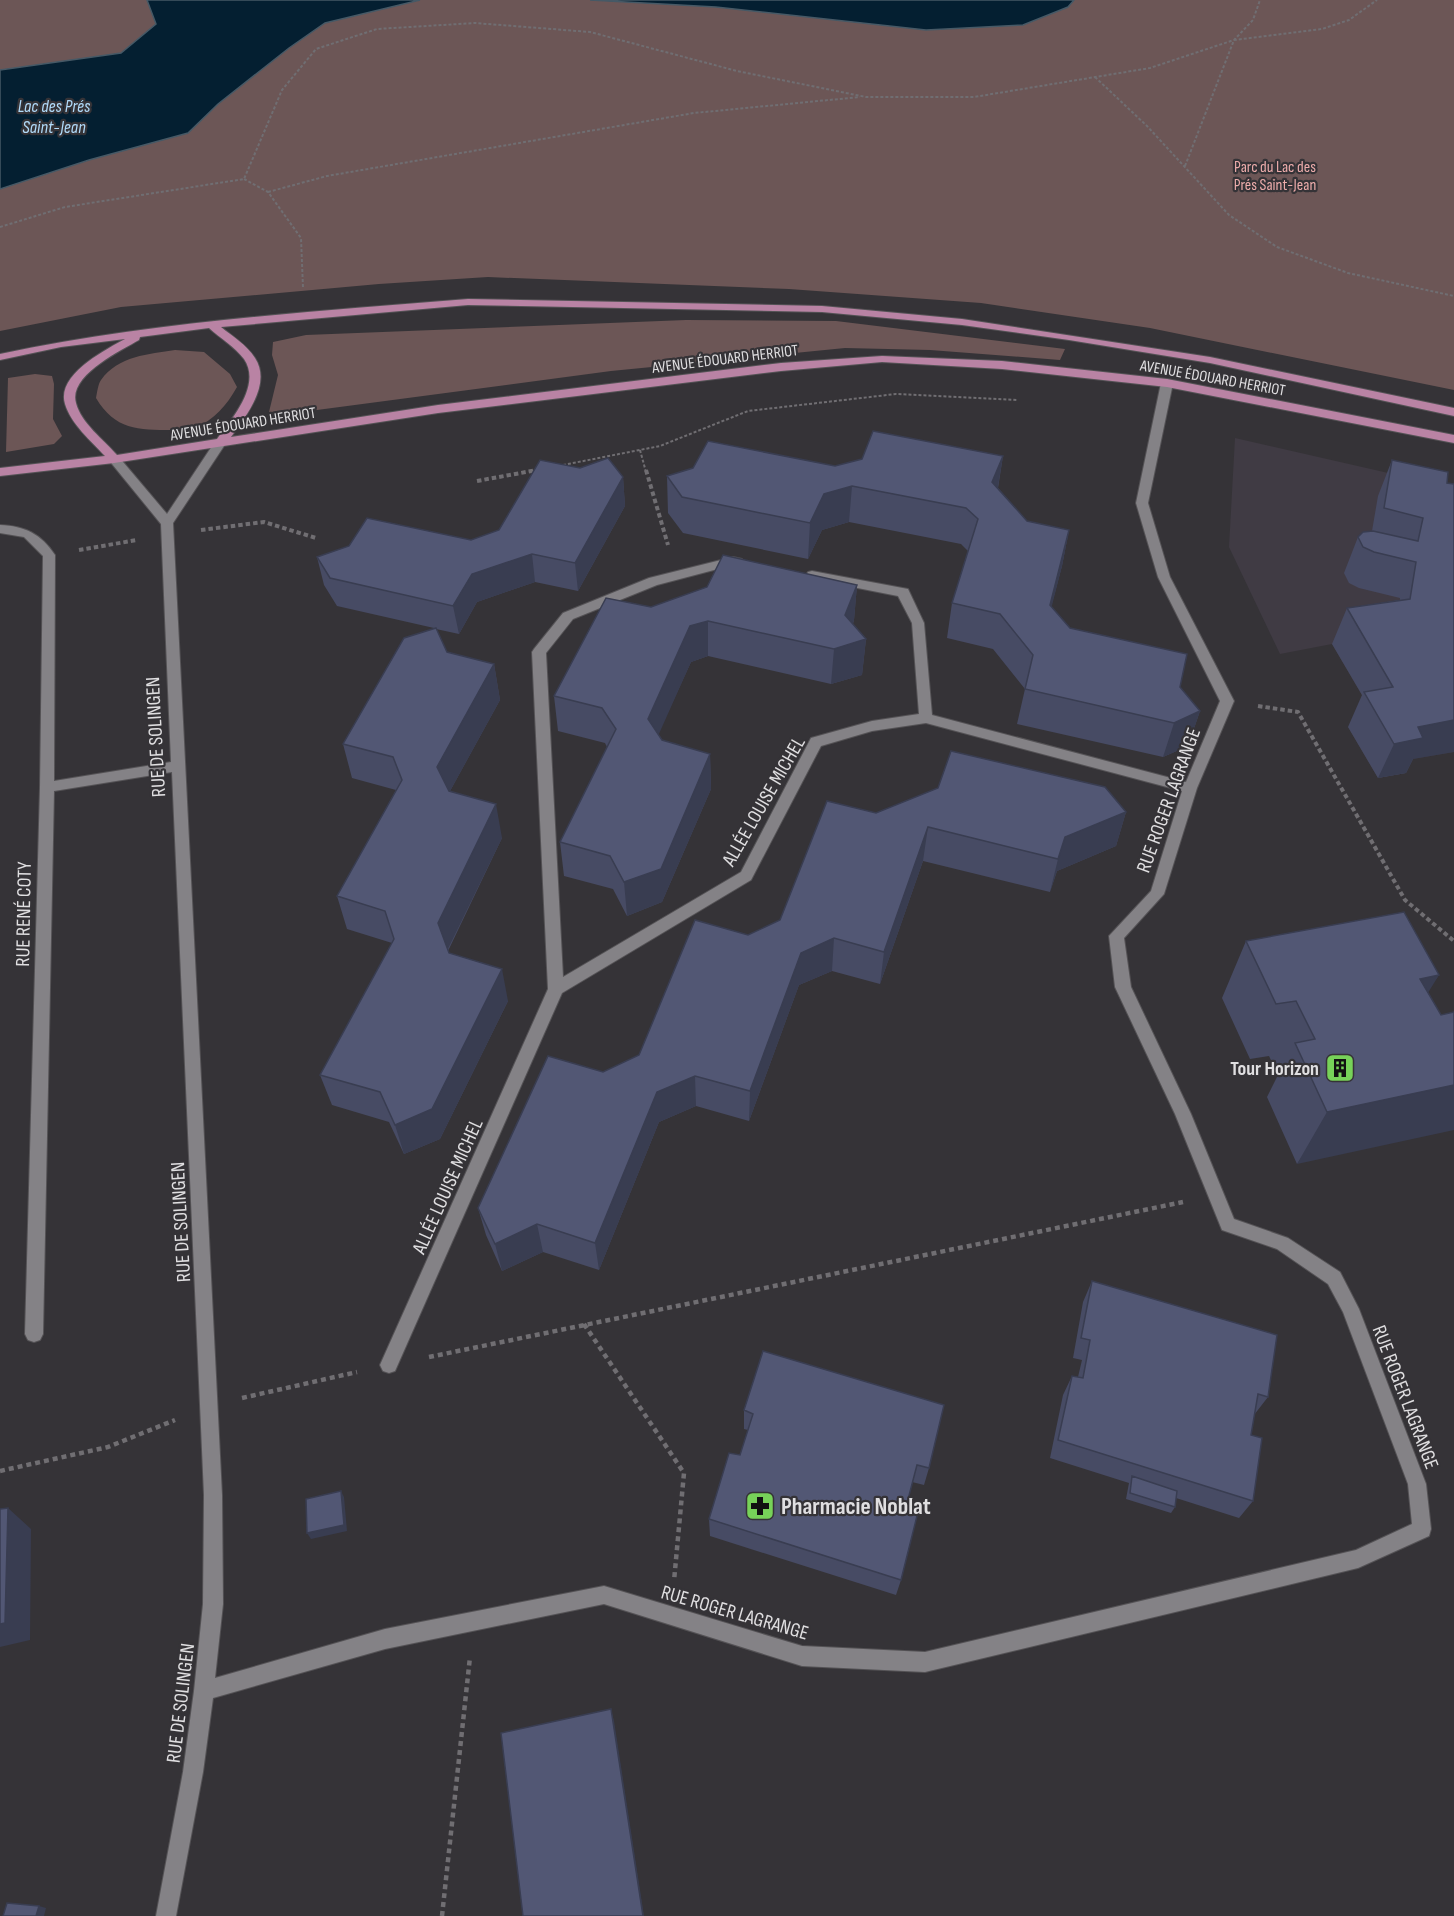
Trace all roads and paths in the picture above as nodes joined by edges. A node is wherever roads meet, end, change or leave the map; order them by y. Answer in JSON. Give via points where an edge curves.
{"nodes":[{"id":1,"x":1260,"y":0,"type":"edge"},
{"id":2,"x":1377,"y":0,"type":"edge"},
{"id":3,"x":1234,"y":40,"type":"junction"},
{"id":4,"x":1095,"y":76,"type":"junction"},
{"id":5,"x":866,"y":97,"type":"junction"},
{"id":6,"x":1185,"y":166,"type":"junction"},
{"id":7,"x":244,"y":179,"type":"junction"},
{"id":8,"x":268,"y":192,"type":"junction"},
{"id":9,"x":0,"y":227,"type":"edge"},
{"id":10,"x":304,"y":293,"type":"dead end"},
{"id":11,"x":1454,"y":296,"type":"edge"},
{"id":12,"x":212,"y":324,"type":"junction"},
{"id":13,"x":143,"y":333,"type":"junction"},
{"id":14,"x":0,"y":357,"type":"edge"},
{"id":15,"x":1167,"y":383,"type":"junction"},
{"id":16,"x":1023,"y":401,"type":"dead end"},
{"id":17,"x":1454,"y":412,"type":"edge"},
{"id":18,"x":1454,"y":439,"type":"edge"},
{"id":19,"x":220,"y":443,"type":"junction"},
{"id":20,"x":640,"y":450,"type":"junction"},
{"id":21,"x":114,"y":459,"type":"junction"},
{"id":22,"x":553,"y":467,"type":"edge"},
{"id":23,"x":542,"y":469,"type":"edge"},
{"id":24,"x":0,"y":472,"type":"edge"},
{"id":25,"x":477,"y":481,"type":"dead end"},
{"id":26,"x":167,"y":523,"type":"junction"},
{"id":27,"x":0,"y":529,"type":"edge"},
{"id":28,"x":756,"y":565,"type":"edge"},
{"id":29,"x":801,"y":573,"type":"edge"},
{"id":30,"x":676,"y":575,"type":"junction"},
{"id":31,"x":1227,"y":701,"type":"junction"},
{"id":32,"x":926,"y":718,"type":"junction"},
{"id":33,"x":178,"y":766,"type":"junction"},
{"id":34,"x":47,"y":788,"type":"junction"},
{"id":35,"x":1190,"y":788,"type":"junction"},
{"id":36,"x":1454,"y":941,"type":"edge"},
{"id":37,"x":556,"y":989,"type":"junction"},
{"id":38,"x":1216,"y":1196,"type":"junction"},
{"id":39,"x":584,"y":1324,"type":"junction"},
{"id":40,"x":34,"y":1334,"type":"dead end"},
{"id":41,"x":389,"y":1365,"type":"junction"},
{"id":42,"x":210,"y":1406,"type":"junction"},
{"id":43,"x":0,"y":1471,"type":"edge"},
{"id":44,"x":670,"y":1616,"type":"junction"},
{"id":45,"x":474,"y":1621,"type":"junction"},
{"id":46,"x":204,"y":1691,"type":"junction"},
{"id":47,"x":166,"y":1916,"type":"edge"},
{"id":48,"x":442,"y":1916,"type":"edge"}],
"edges":[{"from":1,"to":3,"type":"path","via":[[1253,20]]},
{"from":2,"to":3,"type":"path","via":[[1348,21],[1322,29]]},
{"from":3,"to":4,"type":"path","via":[[1150,68]]},
{"from":3,"to":6,"type":"path"},
{"from":4,"to":5,"type":"path","via":[[974,97]]},
{"from":4,"to":6,"type":"path"},
{"from":5,"to":7,"type":"path","via":[[737,71],[590,32],[475,23],[377,29],[316,49],[282,90]]},
{"from":5,"to":8,"type":"path","via":[[694,113],[327,176]]},
{"from":6,"to":11,"type":"path","via":[[1229,215],[1277,247],[1348,273]]},
{"from":7,"to":8,"type":"path"},
{"from":7,"to":9,"type":"path","via":[[65,207]]},
{"from":8,"to":10,"type":"path","via":[[301,238]]},
{"from":12,"to":13,"type":"main road","name":"AVENUE ÉDOUARD HERRIOT"},
{"from":12,"to":17,"type":"main road","name":"AVENUE ÉDOUARD HERRIOT","via":[[468,302],[822,309],[1070,337],[1210,360]]},
{"from":12,"to":19,"type":"main road","via":[[250,360],[254,372],[254,388],[245,407]]},
{"from":13,"to":14,"type":"main road","name":"AVENUE ÉDOUARD HERRIOT"},
{"from":13,"to":21,"type":"main road","via":[[102,356],[70,388],[69,402]]},
{"from":15,"to":18,"type":"main road","name":"AVENUE ÉDOUARD HERRIOT"},
{"from":15,"to":19,"type":"main road","name":"AVENUE ÉDOUARD HERRIOT","via":[[1002,364],[882,359],[782,367],[450,407]]},
{"from":15,"to":31,"type":"street","via":[[1142,503],[1164,577]]},
{"from":16,"to":20,"type":"path","via":[[896,394],[748,411],[660,446]]},
{"from":19,"to":21,"type":"main road","name":"AVENUE ÉDOUARD HERRIOT"},
{"from":19,"to":26,"type":"street"},
{"from":20,"to":22,"type":"path"},
{"from":20,"to":30,"type":"path"},
{"from":21,"to":24,"type":"main road","name":"AVENUE ÉDOUARD HERRIOT"},
{"from":21,"to":26,"type":"street"},
{"from":23,"to":25,"type":"path"},
{"from":26,"to":33,"type":"street","name":"RUE DE SOLINGEN"},
{"from":27,"to":34,"type":"street","name":"RUE RENÉ COTY","via":[[18,530],[37,538],[49,555]]},
{"from":28,"to":30,"type":"street","name":"ALLÉE LOUISE MICHEL","via":[[733,561]]},
{"from":29,"to":32,"type":"street","via":[[903,592],[918,623]]},
{"from":30,"to":37,"type":"street","name":"ALLÉE LOUISE MICHEL","via":[[568,616],[539,652]]},
{"from":31,"to":35,"type":"street","name":"RUE ROGER LAGRANGE"},
{"from":31,"to":36,"type":"path","via":[[1298,712],[1405,900]]},
{"from":32,"to":35,"type":"street"},
{"from":32,"to":37,"type":"street","name":"ALLÉE LOUISE MICHEL","via":[[872,726],[816,742],[746,876]]},
{"from":33,"to":34,"type":"street"},
{"from":33,"to":42,"type":"street","name":"RUE DE SOLINGEN"},
{"from":34,"to":40,"type":"street","name":"RUE RENÉ COTY"},
{"from":35,"to":38,"type":"street","name":"RUE ROGER LAGRANGE","via":[[1157,894],[1116,936],[1123,987],[1183,1114]]},
{"from":37,"to":41,"type":"street","name":"ALLÉE LOUISE MICHEL"},
{"from":38,"to":39,"type":"path"},
{"from":38,"to":44,"type":"street","name":"RUE ROGER LAGRANGE","via":[[1228,1225],[1282,1243],[1334,1278],[1350,1309],[1417,1484],[1422,1529],[1358,1559],[925,1662],[802,1656]]},
{"from":39,"to":41,"type":"path"},
{"from":39,"to":44,"type":"path","via":[[684,1473]]},
{"from":41,"to":42,"type":"path"},
{"from":42,"to":43,"type":"path","via":[[108,1447]]},
{"from":42,"to":46,"type":"street","name":"RUE DE SOLINGEN","via":[[213,1604]]},
{"from":44,"to":45,"type":"street","name":"RUE ROGER LAGRANGE","via":[[604,1595]]},
{"from":45,"to":46,"type":"street","name":"RUE ROGER LAGRANGE","via":[[385,1639]]},
{"from":45,"to":48,"type":"path"},
{"from":46,"to":47,"type":"street","name":"RUE DE SOLINGEN"}]}
